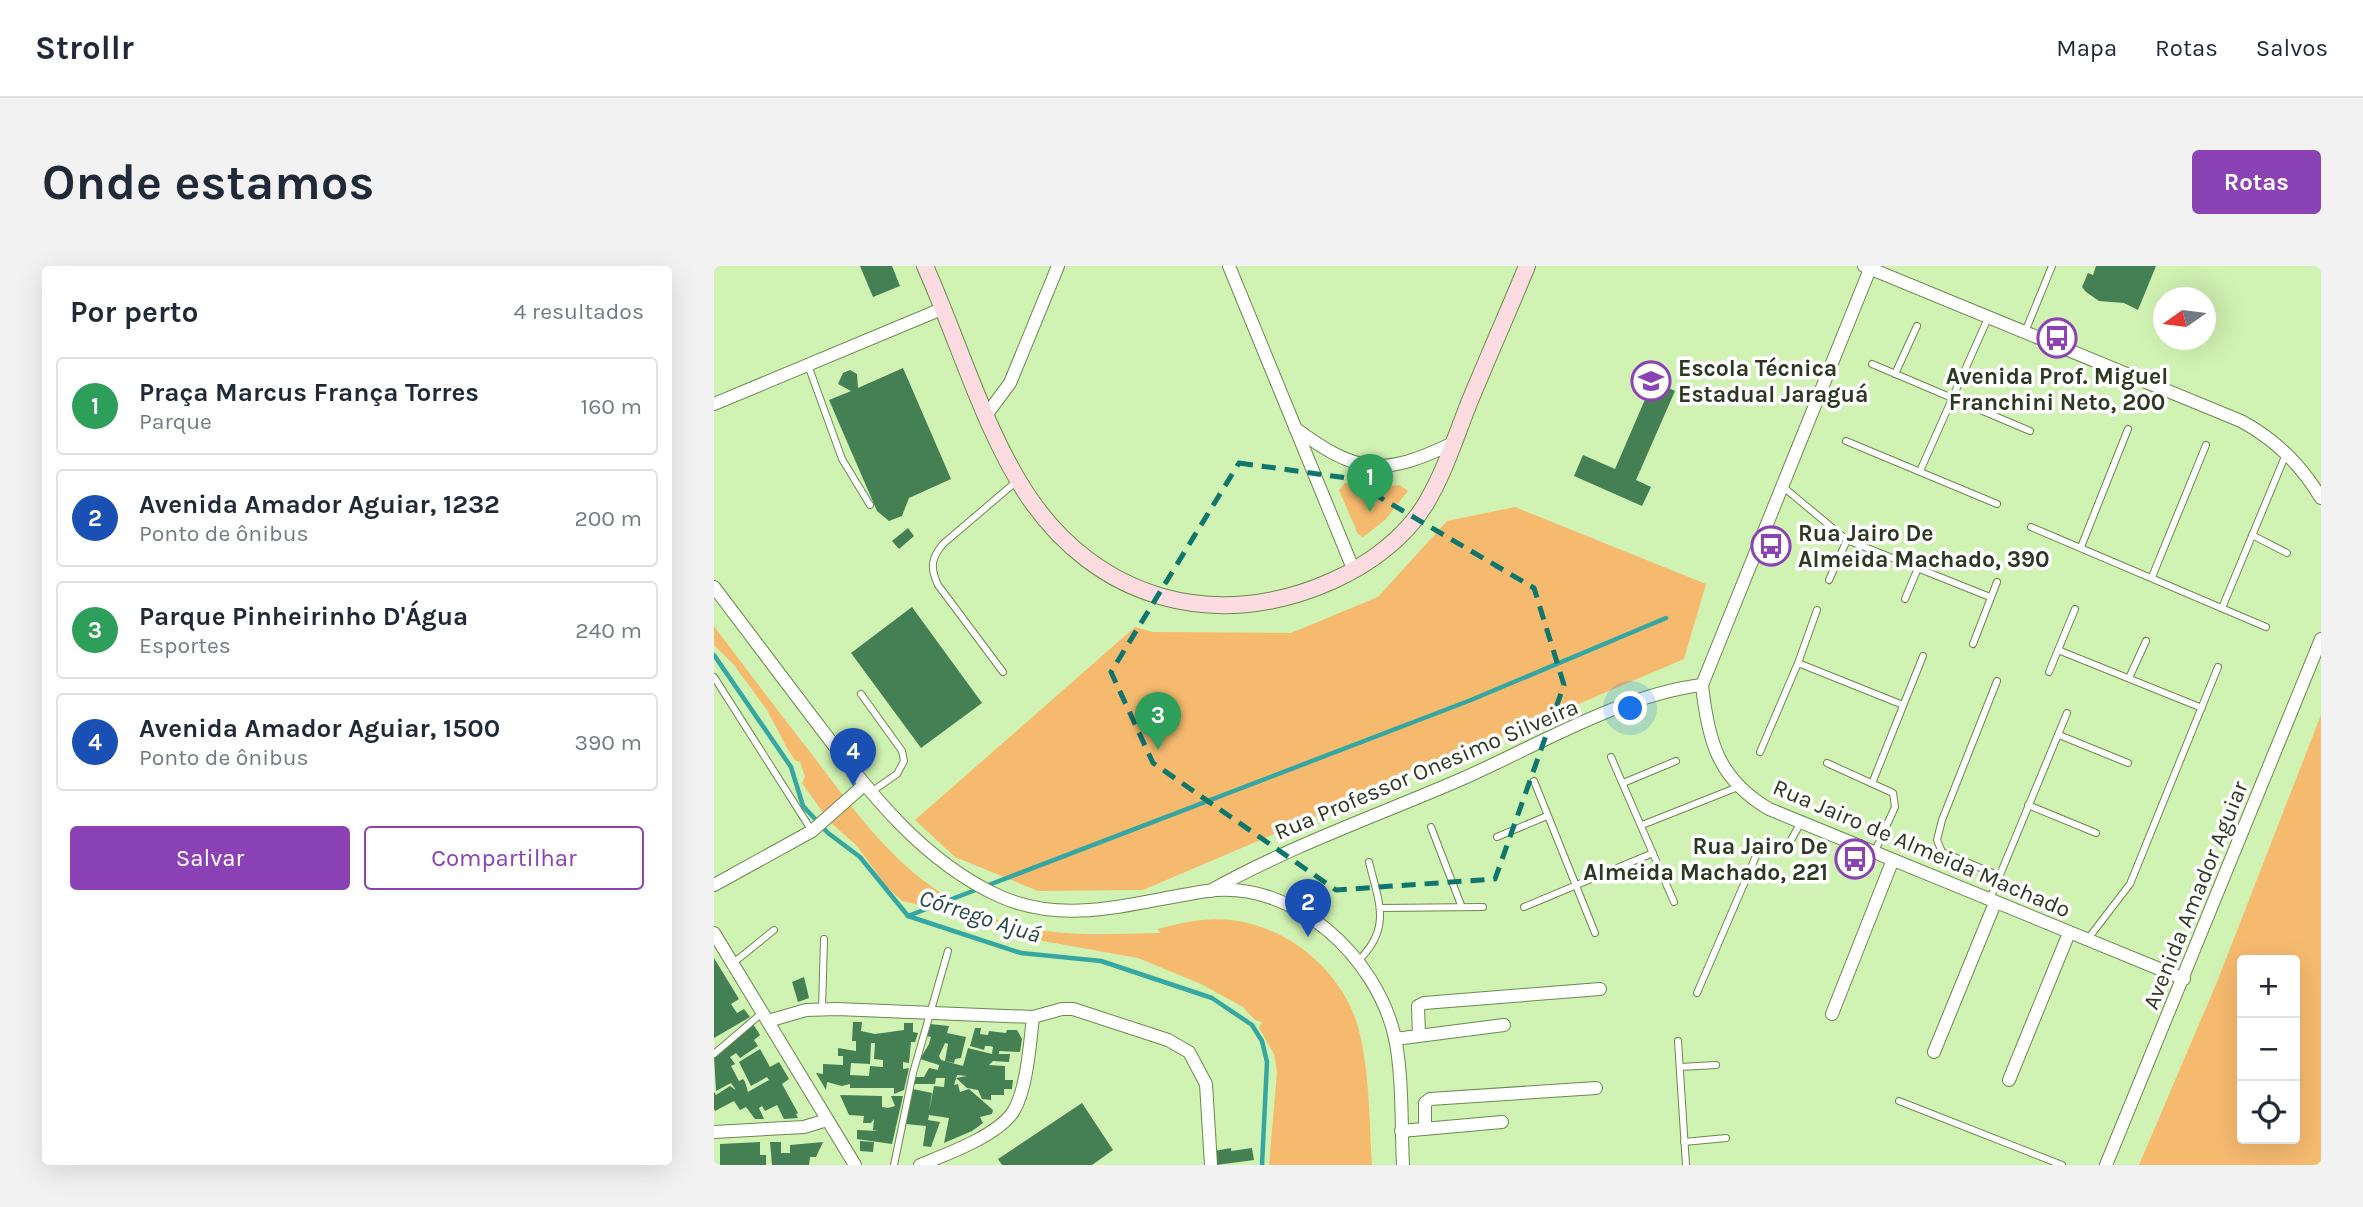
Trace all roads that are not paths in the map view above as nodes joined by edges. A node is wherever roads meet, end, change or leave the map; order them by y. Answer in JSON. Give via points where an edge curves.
{"nodes":[{"id":1,"x":925,"y":266,"type":"edge"},
{"id":2,"x":1058,"y":266,"type":"edge"},
{"id":3,"x":1229,"y":266,"type":"edge"},
{"id":4,"x":1527,"y":266,"type":"edge"},
{"id":5,"x":2052,"y":266,"type":"edge"},
{"id":6,"x":1867,"y":267,"type":"edge"},
{"id":7,"x":944,"y":308,"type":"junction"},
{"id":8,"x":1988,"y":318,"type":"junction"},
{"id":9,"x":1917,"y":326,"type":"dead end"},
{"id":10,"x":2024,"y":333,"type":"junction"},
{"id":11,"x":1872,"y":364,"type":"dead end"},
{"id":12,"x":808,"y":365,"type":"junction"},
{"id":13,"x":1895,"y":374,"type":"junction"},
{"id":14,"x":1953,"y":398,"type":"junction"},
{"id":15,"x":714,"y":404,"type":"edge"},
{"id":16,"x":987,"y":414,"type":"junction"},
{"id":17,"x":1294,"y":428,"type":"junction"},
{"id":18,"x":2128,"y":429,"type":"dead end"},
{"id":19,"x":2030,"y":432,"type":"dead end"},
{"id":20,"x":1846,"y":441,"type":"dead end"},
{"id":21,"x":1453,"y":443,"type":"junction"},
{"id":22,"x":2206,"y":445,"type":"dead end"},
{"id":23,"x":2287,"y":453,"type":"junction"},
{"id":24,"x":1920,"y":471,"type":"junction"},
{"id":25,"x":1018,"y":480,"type":"junction"},
{"id":26,"x":1782,"y":486,"type":"junction"},
{"id":27,"x":2321,"y":498,"type":"edge"},
{"id":28,"x":1997,"y":504,"type":"dead end"},
{"id":29,"x":870,"y":505,"type":"dead end"},
{"id":30,"x":2031,"y":527,"type":"dead end"},
{"id":31,"x":2252,"y":535,"type":"junction"},
{"id":32,"x":1847,"y":540,"type":"junction"},
{"id":33,"x":2081,"y":547,"type":"junction"},
{"id":34,"x":2287,"y":553,"type":"dead end"},
{"id":35,"x":1918,"y":568,"type":"junction"},
{"id":36,"x":1354,"y":571,"type":"junction"},
{"id":37,"x":2152,"y":578,"type":"junction"},
{"id":38,"x":1829,"y":580,"type":"dead end"},
{"id":39,"x":1997,"y":582,"type":"dead end"},
{"id":40,"x":714,"y":587,"type":"edge"},
{"id":41,"x":1990,"y":597,"type":"junction"},
{"id":42,"x":1905,"y":600,"type":"dead end"},
{"id":43,"x":2222,"y":608,"type":"junction"},
{"id":44,"x":1817,"y":610,"type":"dead end"},
{"id":45,"x":2075,"y":610,"type":"dead end"},
{"id":46,"x":2266,"y":627,"type":"dead end"},
{"id":47,"x":2321,"y":639,"type":"edge"},
{"id":48,"x":2146,"y":640,"type":"dead end"},
{"id":49,"x":1973,"y":643,"type":"dead end"},
{"id":50,"x":2058,"y":650,"type":"junction"},
{"id":51,"x":1923,"y":656,"type":"dead end"},
{"id":52,"x":1798,"y":663,"type":"junction"},
{"id":53,"x":2218,"y":667,"type":"dead end"},
{"id":54,"x":1003,"y":672,"type":"dead end"},
{"id":55,"x":2049,"y":672,"type":"dead end"},
{"id":56,"x":714,"y":677,"type":"edge"},
{"id":57,"x":2129,"y":678,"type":"junction"},
{"id":58,"x":1997,"y":681,"type":"dead end"},
{"id":59,"x":1702,"y":685,"type":"junction"},
{"id":60,"x":861,"y":694,"type":"dead end"},
{"id":61,"x":1903,"y":705,"type":"junction"},
{"id":62,"x":2202,"y":708,"type":"junction"},
{"id":63,"x":2067,"y":713,"type":"dead end"},
{"id":64,"x":2059,"y":735,"type":"junction"},
{"id":65,"x":1760,"y":752,"type":"dead end"},
{"id":66,"x":1611,"y":757,"type":"dead end"},
{"id":67,"x":1676,"y":761,"type":"dead end"},
{"id":68,"x":1827,"y":762,"type":"dead end"},
{"id":69,"x":2128,"y":762,"type":"dead end"},
{"id":70,"x":1534,"y":781,"type":"dead end"},
{"id":71,"x":1873,"y":781,"type":"junction"},
{"id":72,"x":1623,"y":783,"type":"junction"},
{"id":73,"x":1738,"y":787,"type":"junction"},
{"id":74,"x":868,"y":789,"type":"junction"},
{"id":75,"x":2028,"y":805,"type":"junction"},
{"id":76,"x":1547,"y":816,"type":"junction"},
{"id":77,"x":1801,"y":822,"type":"junction"},
{"id":78,"x":1642,"y":825,"type":"junction"},
{"id":79,"x":1431,"y":827,"type":"dead end"},
{"id":80,"x":812,"y":831,"type":"junction"},
{"id":81,"x":2096,"y":833,"type":"dead end"},
{"id":82,"x":1497,"y":837,"type":"dead end"},
{"id":83,"x":1653,"y":853,"type":"junction"},
{"id":84,"x":1874,"y":853,"type":"junction"},
{"id":85,"x":1369,"y":862,"type":"dead end"},
{"id":86,"x":1892,"y":862,"type":"junction"},
{"id":87,"x":2000,"y":876,"type":"junction"},
{"id":88,"x":714,"y":885,"type":"edge"},
{"id":89,"x":1575,"y":886,"type":"junction"},
{"id":90,"x":1210,"y":891,"type":"junction"},
{"id":91,"x":1674,"y":902,"type":"dead end"},
{"id":92,"x":1992,"y":902,"type":"junction"},
{"id":93,"x":1461,"y":905,"type":"junction"},
{"id":94,"x":1483,"y":906,"type":"dead end"},
{"id":95,"x":1524,"y":907,"type":"dead end"},
{"id":96,"x":1381,"y":908,"type":"junction"},
{"id":97,"x":774,"y":930,"type":"dead end"},
{"id":98,"x":714,"y":933,"type":"edge"},
{"id":99,"x":1595,"y":933,"type":"dead end"},
{"id":100,"x":2069,"y":933,"type":"junction"},
{"id":101,"x":824,"y":939,"type":"dead end"},
{"id":102,"x":2087,"y":940,"type":"junction"},
{"id":103,"x":947,"y":951,"type":"dead end"},
{"id":104,"x":1358,"y":961,"type":"junction"},
{"id":105,"x":732,"y":964,"type":"junction"},
{"id":106,"x":2184,"y":979,"type":"junction"},
{"id":107,"x":1600,"y":989,"type":"dead end"},
{"id":108,"x":1696,"y":993,"type":"dead end"},
{"id":109,"x":822,"y":1009,"type":"junction"},
{"id":110,"x":931,"y":1012,"type":"junction"},
{"id":111,"x":1832,"y":1014,"type":"dead end"},
{"id":112,"x":765,"y":1017,"type":"junction"},
{"id":113,"x":1033,"y":1017,"type":"junction"},
{"id":114,"x":1504,"y":1026,"type":"dead end"},
{"id":115,"x":1419,"y":1036,"type":"junction"},
{"id":116,"x":1395,"y":1039,"type":"junction"},
{"id":117,"x":1678,"y":1041,"type":"dead end"},
{"id":118,"x":1934,"y":1052,"type":"dead end"},
{"id":119,"x":714,"y":1054,"type":"edge"},
{"id":120,"x":1716,"y":1065,"type":"dead end"},
{"id":121,"x":1680,"y":1067,"type":"junction"},
{"id":122,"x":2009,"y":1080,"type":"dead end"},
{"id":123,"x":1596,"y":1088,"type":"dead end"},
{"id":124,"x":1899,"y":1101,"type":"dead end"},
{"id":125,"x":827,"y":1120,"type":"junction"},
{"id":126,"x":1502,"y":1122,"type":"dead end"},
{"id":127,"x":1425,"y":1129,"type":"junction"},
{"id":128,"x":1401,"y":1131,"type":"junction"},
{"id":129,"x":714,"y":1132,"type":"edge"},
{"id":130,"x":1726,"y":1138,"type":"dead end"},
{"id":131,"x":1684,"y":1142,"type":"junction"},
{"id":132,"x":855,"y":1165,"type":"edge"},
{"id":133,"x":894,"y":1165,"type":"edge"},
{"id":134,"x":920,"y":1165,"type":"edge"},
{"id":135,"x":1211,"y":1165,"type":"edge"},
{"id":136,"x":1404,"y":1165,"type":"edge"},
{"id":137,"x":1686,"y":1165,"type":"edge"},
{"id":138,"x":2062,"y":1165,"type":"edge"},
{"id":139,"x":2106,"y":1165,"type":"edge"}],
"edges":[{"from":1,"to":7,"type":"street"},
{"from":2,"to":16,"type":"street","via":[[1010,383]]},
{"from":3,"to":17,"type":"street"},
{"from":4,"to":21,"type":"street"},
{"from":5,"to":10,"type":"lane"},
{"from":6,"to":8,"type":"street"},
{"from":6,"to":26,"type":"street"},
{"from":7,"to":12,"type":"street"},
{"from":7,"to":16,"type":"street"},
{"from":8,"to":10,"type":"street"},
{"from":8,"to":14,"type":"lane"},
{"from":9,"to":13,"type":"lane"},
{"from":10,"to":23,"type":"street","via":[[2241,421]]},
{"from":11,"to":13,"type":"lane"},
{"from":12,"to":15,"type":"street"},
{"from":12,"to":29,"type":"lane","via":[[842,459]]},
{"from":13,"to":14,"type":"lane"},
{"from":14,"to":19,"type":"lane"},
{"from":14,"to":24,"type":"lane"},
{"from":16,"to":25,"type":"street"},
{"from":17,"to":21,"type":"street","via":[[1341,459],[1376,467],[1419,460]]},
{"from":17,"to":36,"type":"street"},
{"from":18,"to":33,"type":"lane"},
{"from":20,"to":24,"type":"lane"},
{"from":21,"to":36,"type":"street","via":[[1424,505],[1390,545]]},
{"from":22,"to":37,"type":"lane"},
{"from":23,"to":27,"type":"street"},
{"from":23,"to":31,"type":"lane"},
{"from":24,"to":28,"type":"lane"},
{"from":25,"to":36,"type":"street","via":[[1062,539],[1109,573],[1147,592],[1198,604],[1245,606],[1301,594]]},
{"from":25,"to":54,"type":"lane","via":[[933,555],[932,571],[938,585]]},
{"from":26,"to":32,"type":"lane"},
{"from":26,"to":59,"type":"street"},
{"from":30,"to":33,"type":"lane"},
{"from":31,"to":34,"type":"lane"},
{"from":31,"to":43,"type":"lane"},
{"from":32,"to":35,"type":"lane"},
{"from":32,"to":38,"type":"lane"},
{"from":33,"to":37,"type":"lane"},
{"from":35,"to":41,"type":"lane"},
{"from":35,"to":42,"type":"lane"},
{"from":37,"to":43,"type":"lane"},
{"from":39,"to":41,"type":"lane"},
{"from":40,"to":74,"type":"street"},
{"from":41,"to":49,"type":"lane"},
{"from":43,"to":46,"type":"lane"},
{"from":44,"to":52,"type":"lane"},
{"from":45,"to":50,"type":"lane"},
{"from":47,"to":106,"type":"street","name":"Avenida Amador Aguiar"},
{"from":48,"to":57,"type":"lane"},
{"from":50,"to":55,"type":"lane"},
{"from":50,"to":57,"type":"lane"},
{"from":51,"to":61,"type":"lane"},
{"from":52,"to":61,"type":"lane"},
{"from":52,"to":65,"type":"lane"},
{"from":53,"to":62,"type":"lane"},
{"from":56,"to":80,"type":"lane"},
{"from":57,"to":62,"type":"lane"},
{"from":58,"to":87,"type":"lane","via":[[1937,840],[1942,852]]},
{"from":59,"to":73,"type":"street","name":"Rua Jairo de Almeida Machado","via":[[1711,741]]},
{"from":59,"to":90,"type":"street","name":"Rua Professor Onesimo Silveira","via":[[1631,703],[1285,851]]},
{"from":60,"to":74,"type":"lane","via":[[902,751],[904,761],[897,774]]},
{"from":61,"to":71,"type":"lane"},
{"from":62,"to":102,"type":"lane","via":[[2130,884]]},
{"from":63,"to":64,"type":"lane"},
{"from":64,"to":69,"type":"lane"},
{"from":64,"to":75,"type":"lane"},
{"from":66,"to":72,"type":"lane"},
{"from":67,"to":72,"type":"lane"},
{"from":68,"to":71,"type":"lane"},
{"from":70,"to":76,"type":"lane"},
{"from":71,"to":84,"type":"lane","via":[[1896,799]]},
{"from":72,"to":78,"type":"lane"},
{"from":73,"to":77,"type":"street","name":"Rua Jairo de Almeida Machado","via":[[1769,809]]},
{"from":73,"to":78,"type":"lane"},
{"from":74,"to":80,"type":"street"},
{"from":74,"to":90,"type":"street","via":[[937,856],[1001,897],[1074,912],[1110,910]]},
{"from":75,"to":81,"type":"lane"},
{"from":75,"to":87,"type":"lane"},
{"from":76,"to":82,"type":"lane"},
{"from":76,"to":89,"type":"lane"},
{"from":77,"to":84,"type":"street","name":"Rua Jairo de Almeida Machado"},
{"from":77,"to":108,"type":"lane","via":[[1790,842],[1756,856]]},
{"from":78,"to":83,"type":"lane"},
{"from":79,"to":93,"type":"lane"},
{"from":80,"to":88,"type":"street"},
{"from":83,"to":89,"type":"lane"},
{"from":83,"to":91,"type":"lane"},
{"from":84,"to":86,"type":"street","name":"Rua Jairo de Almeida Machado"},
{"from":85,"to":96,"type":"lane"},
{"from":86,"to":92,"type":"street","name":"Rua Jairo de Almeida Machado"},
{"from":86,"to":111,"type":"street"},
{"from":87,"to":92,"type":"lane"},
{"from":89,"to":95,"type":"lane"},
{"from":89,"to":99,"type":"lane"},
{"from":90,"to":104,"type":"street","via":[[1276,901],[1328,929]]},
{"from":92,"to":100,"type":"street","name":"Rua Jairo de Almeida Machado"},
{"from":92,"to":118,"type":"street"},
{"from":93,"to":94,"type":"lane"},
{"from":93,"to":96,"type":"lane"},
{"from":96,"to":104,"type":"lane","via":[[1377,938]]},
{"from":97,"to":105,"type":"lane"},
{"from":98,"to":105,"type":"street"},
{"from":100,"to":102,"type":"street","name":"Rua Jairo de Almeida Machado"},
{"from":100,"to":122,"type":"street"},
{"from":101,"to":109,"type":"lane"},
{"from":102,"to":106,"type":"street","name":"Rua Jairo de Almeida Machado"},
{"from":103,"to":110,"type":"lane"},
{"from":104,"to":116,"type":"street","via":[[1385,1007]]},
{"from":105,"to":112,"type":"street"},
{"from":106,"to":139,"type":"street","name":"Avenida Amador Aguiar"},
{"from":107,"to":115,"type":"street","via":[[1424,1003],[1418,1006]]},
{"from":109,"to":110,"type":"street"},
{"from":109,"to":112,"type":"street"},
{"from":110,"to":113,"type":"street"},
{"from":110,"to":133,"type":"lane"},
{"from":112,"to":119,"type":"lane"},
{"from":112,"to":125,"type":"street"},
{"from":113,"to":134,"type":"street","via":[[1014,1110],[963,1147]]},
{"from":113,"to":135,"type":"street","via":[[1073,1009],[1168,1040],[1189,1052],[1206,1084]]},
{"from":114,"to":115,"type":"street"},
{"from":115,"to":116,"type":"street"},
{"from":116,"to":128,"type":"street"},
{"from":117,"to":121,"type":"lane"},
{"from":120,"to":121,"type":"lane"},
{"from":121,"to":131,"type":"lane"},
{"from":123,"to":127,"type":"street","via":[[1430,1099],[1425,1103]]},
{"from":124,"to":138,"type":"lane"},
{"from":125,"to":129,"type":"street","via":[[804,1127]]},
{"from":125,"to":132,"type":"street"},
{"from":126,"to":127,"type":"street"},
{"from":127,"to":128,"type":"street"},
{"from":128,"to":136,"type":"street"},
{"from":130,"to":131,"type":"lane"},
{"from":131,"to":137,"type":"lane"}]}
